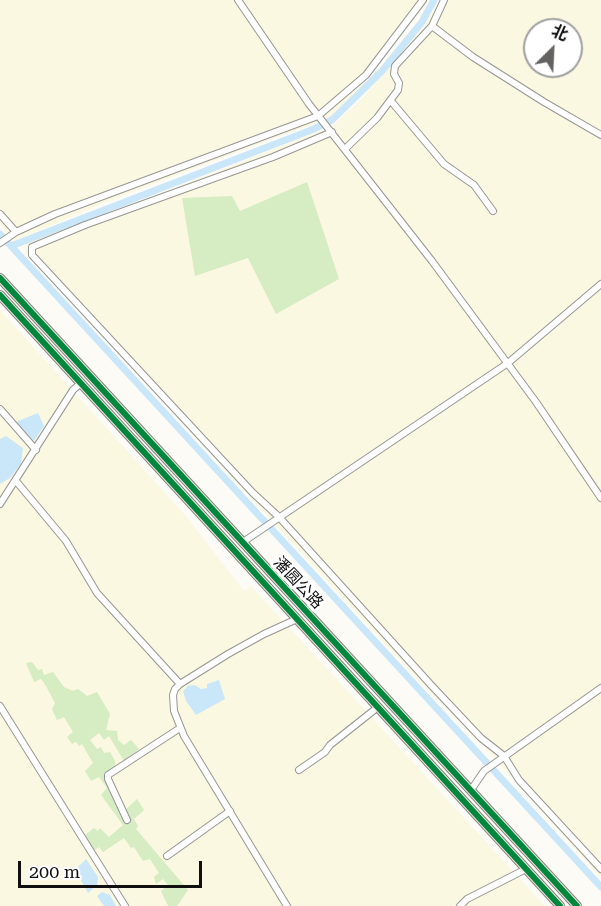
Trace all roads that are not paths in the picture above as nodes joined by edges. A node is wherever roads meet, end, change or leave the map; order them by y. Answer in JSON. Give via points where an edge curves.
{"nodes":[{"id":1,"x":237,"y":0,"type":"edge"},
{"id":2,"x":423,"y":0,"type":"edge"},
{"id":3,"x":444,"y":0,"type":"edge"},
{"id":4,"x":432,"y":26,"type":"junction"},
{"id":5,"x":391,"y":101,"type":"junction"},
{"id":6,"x":319,"y":117,"type":"junction"},
{"id":7,"x":331,"y":131,"type":"junction"},
{"id":8,"x":601,"y":135,"type":"edge"},
{"id":9,"x":345,"y":149,"type":"junction"},
{"id":10,"x":493,"y":212,"type":"dead end"},
{"id":11,"x":0,"y":214,"type":"edge"},
{"id":12,"x":16,"y":232,"type":"junction"},
{"id":13,"x":0,"y":243,"type":"edge"},
{"id":14,"x":0,"y":278,"type":"edge"},
{"id":15,"x":601,"y":284,"type":"edge"},
{"id":16,"x":0,"y":295,"type":"edge"},
{"id":17,"x":508,"y":363,"type":"junction"},
{"id":18,"x":81,"y":383,"type":"junction"},
{"id":19,"x":0,"y":409,"type":"edge"},
{"id":20,"x":36,"y":450,"type":"junction"},
{"id":21,"x":16,"y":481,"type":"junction"},
{"id":22,"x":601,"y":498,"type":"edge"},
{"id":23,"x":0,"y":504,"type":"edge"},
{"id":24,"x":278,"y":518,"type":"junction"},
{"id":25,"x":243,"y":542,"type":"junction"},
{"id":26,"x":297,"y":620,"type":"junction"},
{"id":27,"x":180,"y":684,"type":"junction"},
{"id":28,"x":601,"y":688,"type":"edge"},
{"id":29,"x":0,"y":705,"type":"edge"},
{"id":30,"x":378,"y":707,"type":"junction"},
{"id":31,"x":180,"y":728,"type":"junction"},
{"id":32,"x":502,"y":758,"type":"junction"},
{"id":33,"x":298,"y":770,"type":"dead end"},
{"id":34,"x":471,"y":790,"type":"junction"},
{"id":35,"x":230,"y":811,"type":"junction"},
{"id":36,"x":127,"y":820,"type":"dead end"},
{"id":37,"x":167,"y":856,"type":"dead end"},
{"id":38,"x":526,"y":869,"type":"junction"},
{"id":39,"x":601,"y":869,"type":"edge"},
{"id":40,"x":125,"y":906,"type":"edge"},
{"id":41,"x":287,"y":906,"type":"edge"},
{"id":42,"x":460,"y":906,"type":"edge"},
{"id":43,"x":560,"y":906,"type":"edge"},
{"id":44,"x":577,"y":906,"type":"edge"}],
"edges":[{"from":1,"to":6,"type":"street"},
{"from":2,"to":6,"type":"street","via":[[366,75]]},
{"from":3,"to":4,"type":"street"},
{"from":4,"to":5,"type":"street","via":[[395,66],[399,87]]},
{"from":4,"to":8,"type":"street","via":[[473,57]]},
{"from":5,"to":9,"type":"street"},
{"from":5,"to":10,"type":"street","via":[[444,164],[474,185]]},
{"from":6,"to":7,"type":"street"},
{"from":6,"to":12,"type":"street"},
{"from":7,"to":9,"type":"street"},
{"from":7,"to":24,"type":"street","via":[[273,157],[32,247],[32,255]]},
{"from":9,"to":17,"type":"street"},
{"from":11,"to":12,"type":"street"},
{"from":12,"to":13,"type":"street"},
{"from":14,"to":25,"type":"main road","name":"潘圆公路"},
{"from":15,"to":17,"type":"street"},
{"from":16,"to":18,"type":"main road","name":"潘圆公路"},
{"from":17,"to":22,"type":"street"},
{"from":17,"to":24,"type":"street"},
{"from":18,"to":20,"type":"street"},
{"from":18,"to":26,"type":"main road","name":"潘圆公路"},
{"from":19,"to":20,"type":"street"},
{"from":20,"to":21,"type":"street"},
{"from":21,"to":23,"type":"street"},
{"from":21,"to":27,"type":"street","via":[[66,541],[97,592]]},
{"from":24,"to":25,"type":"street"},
{"from":24,"to":32,"type":"street"},
{"from":25,"to":34,"type":"main road","name":"潘圆公路"},
{"from":26,"to":27,"type":"street","via":[[264,634]]},
{"from":26,"to":30,"type":"main road","name":"潘圆公路"},
{"from":27,"to":31,"type":"street","via":[[172,695]]},
{"from":28,"to":32,"type":"street"},
{"from":29,"to":40,"type":"street"},
{"from":30,"to":33,"type":"street"},
{"from":30,"to":38,"type":"main road","name":"潘圆公路"},
{"from":31,"to":35,"type":"street"},
{"from":31,"to":36,"type":"street","via":[[108,775]]},
{"from":32,"to":34,"type":"street","via":[[484,771]]},
{"from":32,"to":39,"type":"street"},
{"from":34,"to":44,"type":"main road","name":"潘圆公路"},
{"from":35,"to":37,"type":"street"},
{"from":35,"to":41,"type":"street"},
{"from":38,"to":42,"type":"street"},
{"from":38,"to":43,"type":"main road","name":"潘圆公路"}]}
